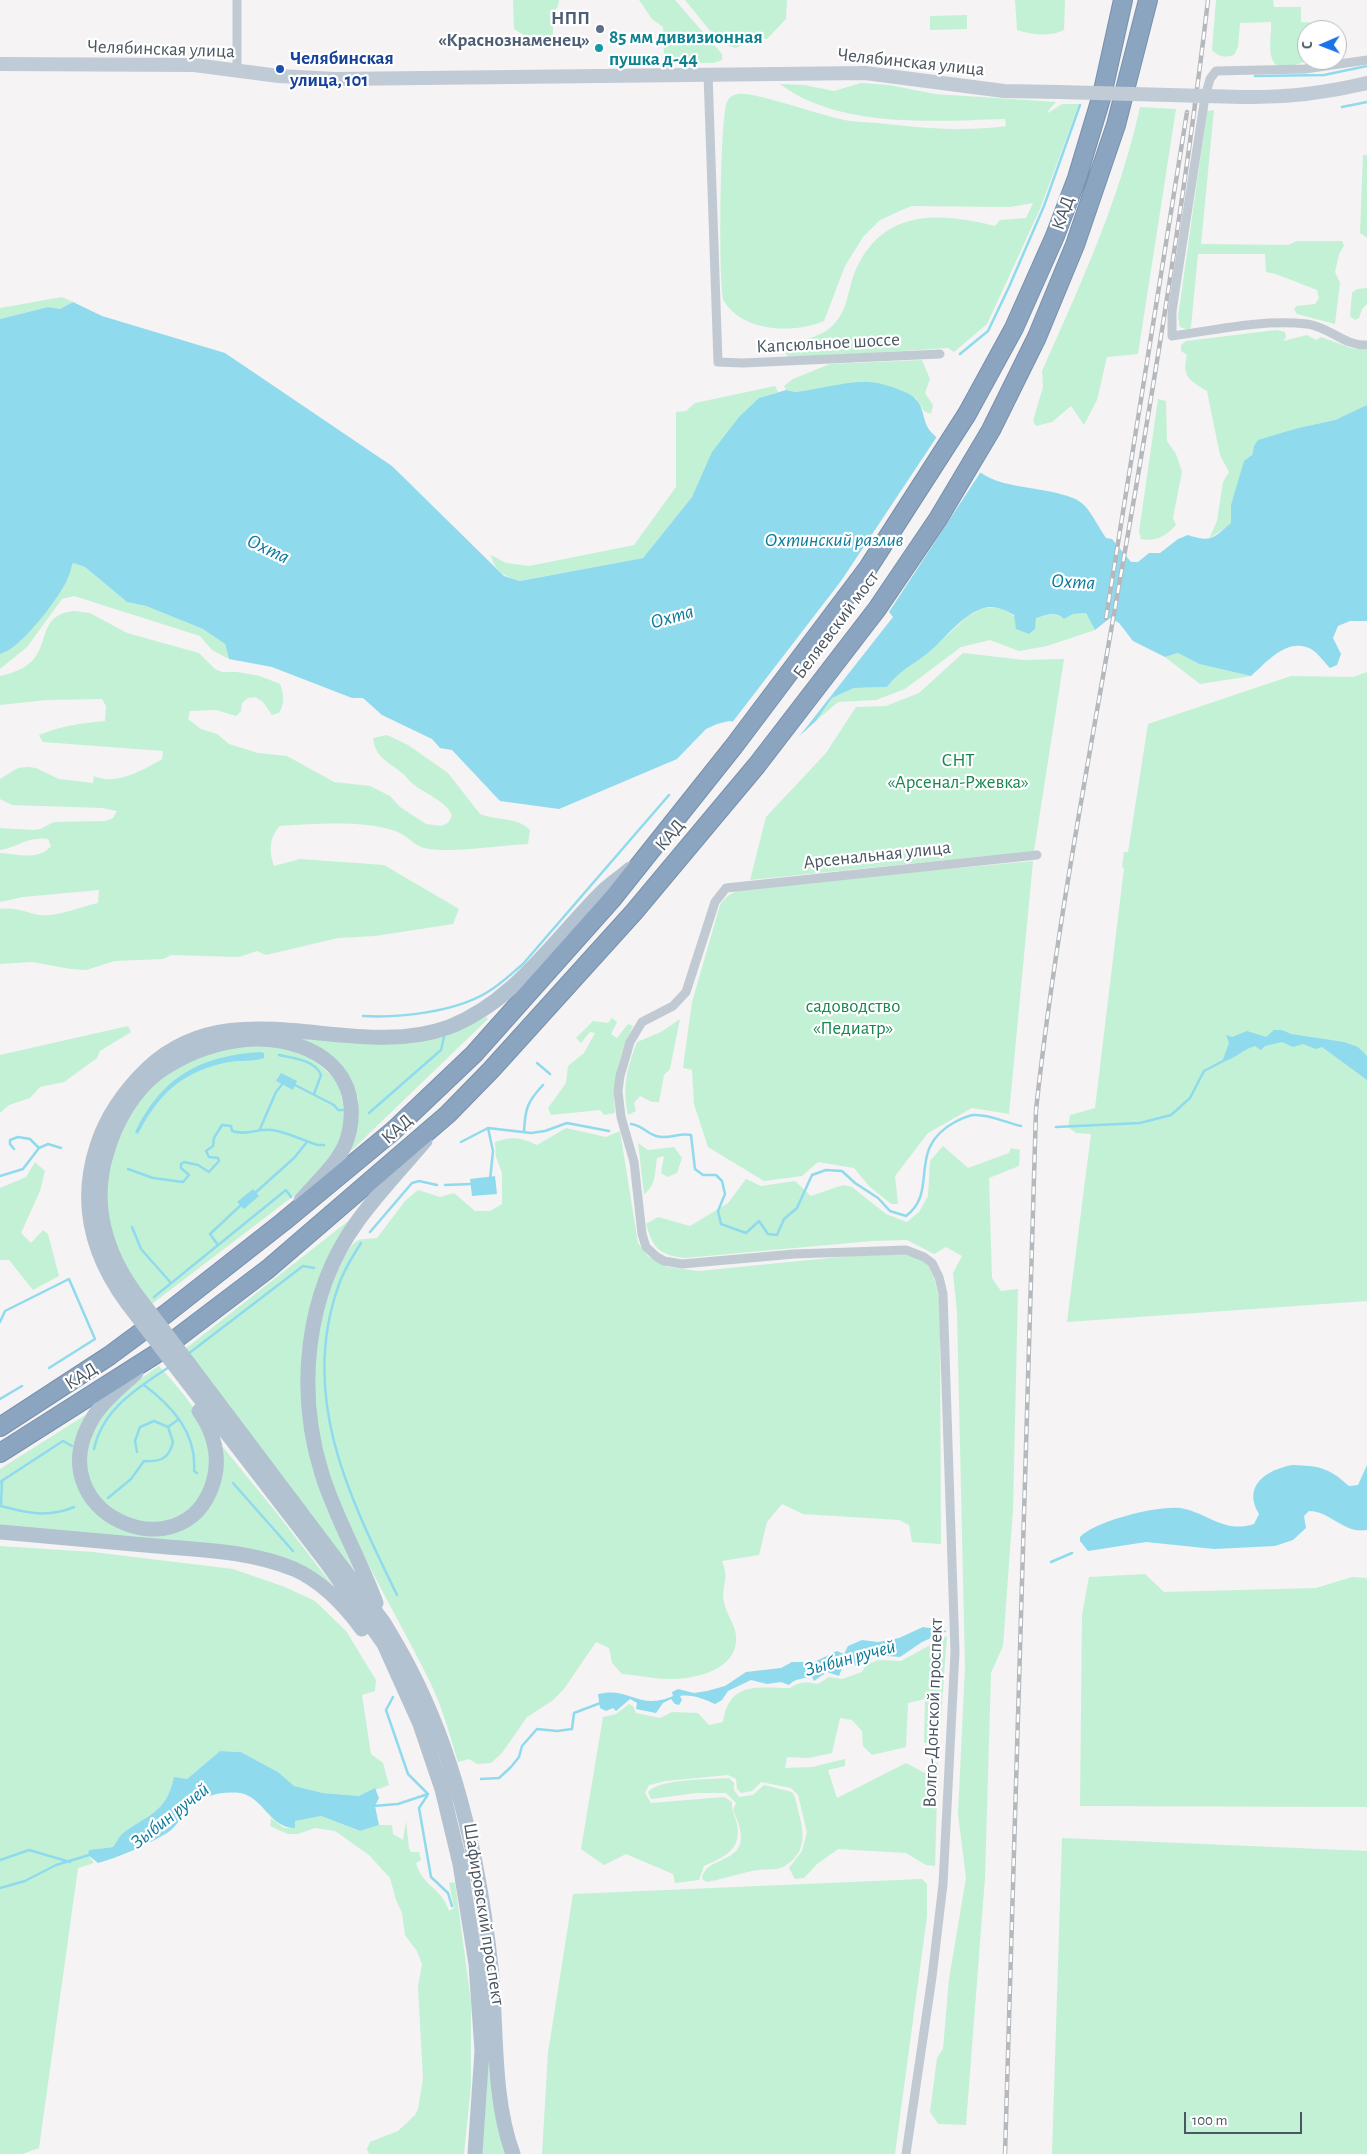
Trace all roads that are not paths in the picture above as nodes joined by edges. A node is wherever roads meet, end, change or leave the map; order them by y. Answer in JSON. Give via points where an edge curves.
{"nodes":[{"id":1,"x":237,"y":0,"type":"edge"},
{"id":2,"x":1123,"y":0,"type":"edge"},
{"id":3,"x":1148,"y":0,"type":"edge"},
{"id":4,"x":1367,"y":60,"type":"edge"},
{"id":5,"x":0,"y":64,"type":"edge"},
{"id":6,"x":237,"y":70,"type":"junction"},
{"id":7,"x":708,"y":74,"type":"junction"},
{"id":8,"x":1367,"y":83,"type":"edge"},
{"id":9,"x":1367,"y":345,"type":"edge"},
{"id":10,"x":940,"y":354,"type":"dead end"},
{"id":11,"x":967,"y":414,"type":"joint"},
{"id":12,"x":991,"y":430,"type":"joint"},
{"id":13,"x":734,"y":746,"type":"joint"},
{"id":14,"x":757,"y":765,"type":"joint"},
{"id":15,"x":1037,"y":855,"type":"dead end"},
{"id":16,"x":641,"y":860,"type":"junction"},
{"id":17,"x":448,"y":1114,"type":"junction"},
{"id":18,"x":283,"y":1222,"type":"junction"},
{"id":19,"x":937,"y":1271,"type":"joint"},
{"id":20,"x":133,"y":1301,"type":"junction"},
{"id":21,"x":156,"y":1354,"type":"junction"},
{"id":22,"x":180,"y":1370,"type":"junction"},
{"id":23,"x":0,"y":1426,"type":"edge"},
{"id":24,"x":0,"y":1452,"type":"edge"},
{"id":25,"x":0,"y":1532,"type":"edge"},
{"id":26,"x":384,"y":1623,"type":"junction"},
{"id":27,"x":404,"y":1689,"type":"junction"},
{"id":28,"x":474,"y":2154,"type":"edge"},
{"id":29,"x":513,"y":2154,"type":"edge"},
{"id":30,"x":906,"y":2154,"type":"edge"}],
"edges":[{"from":1,"to":6,"type":"street"},
{"from":2,"to":11,"type":"highway","name":"КАД","via":[[1102,95],[1077,178],[1014,328]]},
{"from":3,"to":12,"type":"highway","name":"КАД","via":[[1116,125],[1075,245],[1036,337]]},
{"from":4,"to":9,"type":"street","via":[[1305,70],[1216,71],[1204,97],[1172,311],[1172,336],[1286,322],[1310,325],[1356,346]]},
{"from":5,"to":6,"type":"street","name":"Челябинская улица","via":[[194,65]]},
{"from":6,"to":7,"type":"street","name":"Челябинская улица","via":[[336,79]]},
{"from":7,"to":8,"type":"street","name":"Челябинская улица","bridge":true,"via":[[865,73],[1004,90],[1242,97],[1292,97]]},
{"from":7,"to":10,"type":"street","name":"Капсюльное шоссе","via":[[718,362]]},
{"from":11,"to":13,"type":"highway","name":"Беляевский мост","via":[[868,568]]},
{"from":12,"to":14,"type":"highway","name":"Беляевский мост","via":[[938,519],[877,609]]},
{"from":13,"to":16,"type":"highway","name":"КАД"},
{"from":14,"to":17,"type":"highway","name":"КАД","via":[[634,912]]},
{"from":15,"to":19,"type":"street","name":"Арсенальная улица","via":[[731,886],[715,902],[686,992],[673,1006],[648,1018],[637,1029],[620,1076],[621,1117],[634,1162],[642,1234],[646,1247],[657,1257],[682,1264],[705,1264],[794,1254],[897,1248],[924,1257]]},
{"from":16,"to":18,"type":"highway","name":"КАД","via":[[613,898],[474,1054],[393,1131]]},
{"from":16,"to":20,"type":"main road","via":[[602,891],[532,969],[472,1017],[449,1027],[389,1039],[290,1029],[232,1030],[210,1034],[156,1061],[120,1098],[104,1125],[90,1178],[89,1210],[98,1254],[113,1284]]},
{"from":17,"to":21,"type":"highway","name":"КАД","via":[[268,1269]]},
{"from":17,"to":26,"type":"main road","via":[[356,1223],[323,1288],[310,1341],[309,1410],[322,1473]]},
{"from":18,"to":20,"type":"main road","via":[[344,1147],[352,1115],[350,1094],[343,1078],[328,1060],[310,1049],[287,1042],[235,1041],[180,1058],[159,1072],[123,1112],[103,1162],[100,1186],[103,1226]]},
{"from":18,"to":23,"type":"highway","name":"КАД","via":[[109,1356]]},
{"from":19,"to":30,"type":"street","name":"Волго-Донской проспект","via":[[943,1294],[955,1652],[943,1884]]},
{"from":20,"to":22,"type":"main road","bridge":true},
{"from":20,"to":22,"type":"main road","bridge":true,"via":[[148,1331]]},
{"from":21,"to":22,"type":"main road","via":[[95,1415],[80,1453],[80,1470],[93,1500],[113,1519],[128,1526],[159,1529],[191,1516],[204,1503],[216,1475],[215,1446],[209,1428]]},
{"from":21,"to":24,"type":"highway","name":"КАД"},
{"from":22,"to":26,"type":"main road"},
{"from":22,"to":27,"type":"main road","via":[[332,1569],[384,1644]]},
{"from":25,"to":27,"type":"main road","via":[[224,1552],[263,1559],[295,1570],[348,1611]]},
{"from":26,"to":29,"type":"main road","via":[[432,1717],[466,1825],[486,1926],[502,2107]]},
{"from":27,"to":28,"type":"main road","name":"Шафировский проспект","via":[[420,1724],[442,1789],[460,1864],[476,1964],[482,2051]]}]}
